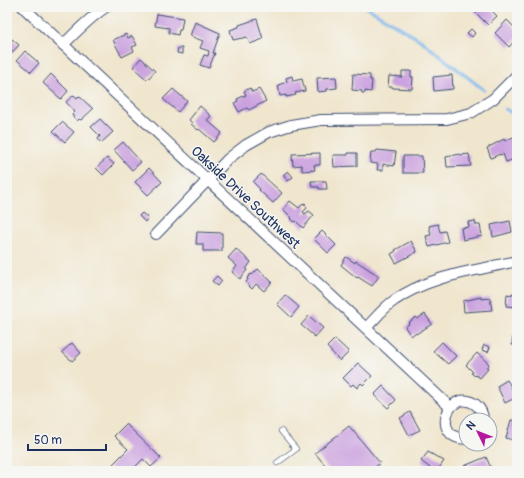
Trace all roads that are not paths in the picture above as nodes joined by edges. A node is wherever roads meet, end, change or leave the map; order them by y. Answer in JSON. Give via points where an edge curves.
{"nodes":[{"id":1,"x":22,"y":7,"type":"edge"},
{"id":2,"x":106,"y":7,"type":"edge"},
{"id":3,"x":63,"y":45,"type":"junction"},
{"id":4,"x":517,"y":75,"type":"edge"},
{"id":5,"x":207,"y":180,"type":"junction"},
{"id":6,"x":156,"y":234,"type":"dead end"},
{"id":7,"x":517,"y":261,"type":"edge"},
{"id":8,"x":366,"y":328,"type":"junction"},
{"id":9,"x":450,"y":407,"type":"junction"},
{"id":10,"x":481,"y":412,"type":"edge"},
{"id":11,"x":281,"y":431,"type":"dead end"},
{"id":12,"x":458,"y":438,"type":"edge"},
{"id":13,"x":277,"y":463,"type":"dead end"}],
"edges":[{"from":1,"to":3,"type":"street","name":"Oakside Drive Southwest"},
{"from":2,"to":3,"type":"street","via":[[80,27]]},
{"from":3,"to":5,"type":"street","name":"Oakside Drive Southwest"},
{"from":4,"to":5,"type":"street","via":[[493,99],[471,113],[448,119],[321,120],[276,130],[246,145]]},
{"from":5,"to":6,"type":"street"},
{"from":5,"to":8,"type":"street","name":"Oakside Drive Southwest"},
{"from":7,"to":8,"type":"street","via":[[423,284],[394,301]]},
{"from":8,"to":9,"type":"street","name":"Oakside Drive Southwest"},
{"from":9,"to":10,"type":"street","via":[[460,401],[478,406]]},
{"from":9,"to":12,"type":"street","via":[[445,419],[446,425],[448,431]]},
{"from":11,"to":13,"type":"lane","via":[[296,449]]}]}
